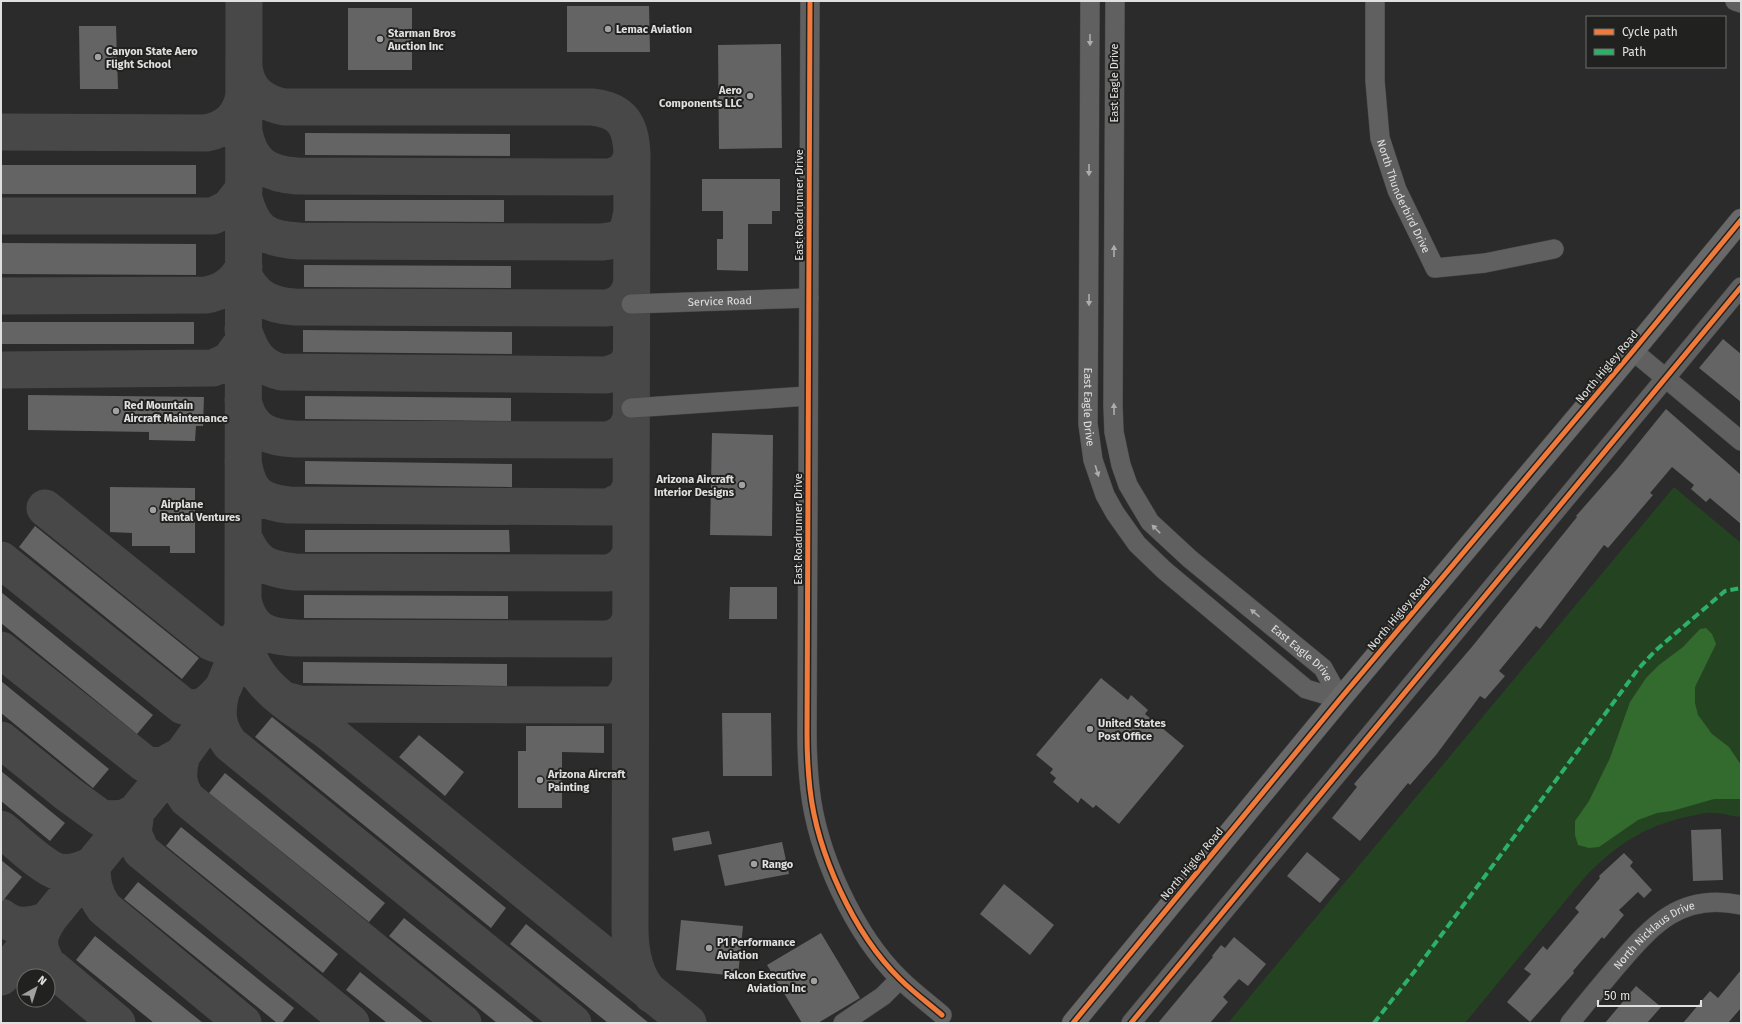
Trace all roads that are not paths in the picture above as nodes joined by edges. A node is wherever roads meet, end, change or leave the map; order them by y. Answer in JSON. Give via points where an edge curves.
{"nodes":[{"id":1,"x":810,"y":1,"type":"edge"},
{"id":2,"x":1090,"y":1,"type":"edge"},
{"id":3,"x":1115,"y":1,"type":"edge"},
{"id":4,"x":1375,"y":1,"type":"edge"},
{"id":5,"x":1735,"y":1,"type":"edge"},
{"id":6,"x":1741,"y":4,"type":"edge"},
{"id":7,"x":1089,"y":212,"type":"junction"},
{"id":8,"x":1114,"y":212,"type":"junction"},
{"id":9,"x":1741,"y":220,"type":"edge"},
{"id":10,"x":1554,"y":249,"type":"dead end"},
{"id":11,"x":1741,"y":287,"type":"edge"},
{"id":12,"x":809,"y":298,"type":"junction"},
{"id":13,"x":631,"y":304,"type":"dead end"},
{"id":14,"x":1633,"y":351,"type":"junction"},
{"id":15,"x":1665,"y":379,"type":"junction"},
{"id":16,"x":808,"y":396,"type":"junction"},
{"id":17,"x":631,"y":408,"type":"dead end"},
{"id":18,"x":1741,"y":441,"type":"edge"},
{"id":19,"x":1340,"y":699,"type":"junction"},
{"id":20,"x":1741,"y":905,"type":"edge"},
{"id":21,"x":900,"y":979,"type":"junction"},
{"id":22,"x":942,"y":1015,"type":"dead end"},
{"id":23,"x":843,"y":1023,"type":"edge"},
{"id":24,"x":1073,"y":1023,"type":"edge"},
{"id":25,"x":1131,"y":1023,"type":"edge"},
{"id":26,"x":1570,"y":1023,"type":"edge"}],
"edges":[{"from":1,"to":12,"type":"street","name":"East Roadrunner Drive"},
{"from":2,"to":7,"type":"street","name":"East Eagle Drive","one_way":true},
{"from":3,"to":8,"type":"street","name":"East Eagle Drive"},
{"from":4,"to":10,"type":"street","name":"North Thunderbird Drive","via":[[1375,81],[1380,138],[1397,190],[1435,268],[1485,263]]},
{"from":5,"to":6,"type":"street"},
{"from":7,"to":8,"type":"street"},
{"from":7,"to":19,"type":"street","name":"East Eagle Drive","one_way":true,"via":[[1088,424],[1093,460],[1105,494],[1127,532],[1150,558],[1306,689]]},
{"from":19,"to":8,"type":"street","name":"East Eagle Drive","one_way":true,"via":[[1323,668],[1190,559],[1150,522],[1128,485],[1114,432]]},
{"from":9,"to":14,"type":"main road","name":"North Higley Road"},
{"from":11,"to":15,"type":"street"},
{"from":12,"to":13,"type":"street","name":"Service Road"},
{"from":12,"to":16,"type":"street","name":"East Roadrunner Drive"},
{"from":14,"to":15,"type":"street"},
{"from":14,"to":19,"type":"main road","name":"North Higley Road"},
{"from":15,"to":18,"type":"street"},
{"from":15,"to":25,"type":"street"},
{"from":16,"to":17,"type":"street"},
{"from":16,"to":21,"type":"street","name":"East Roadrunner Drive","via":[[807,734],[810,790],[824,851],[835,879],[859,926]]},
{"from":19,"to":24,"type":"main road","name":"North Higley Road"},
{"from":20,"to":26,"type":"street","name":"North Nicklaus Drive","via":[[1705,903],[1665,917],[1643,935]]},
{"from":21,"to":22,"type":"street","name":"East Roadrunner Drive"},
{"from":21,"to":23,"type":"street","via":[[883,996]]}]}
